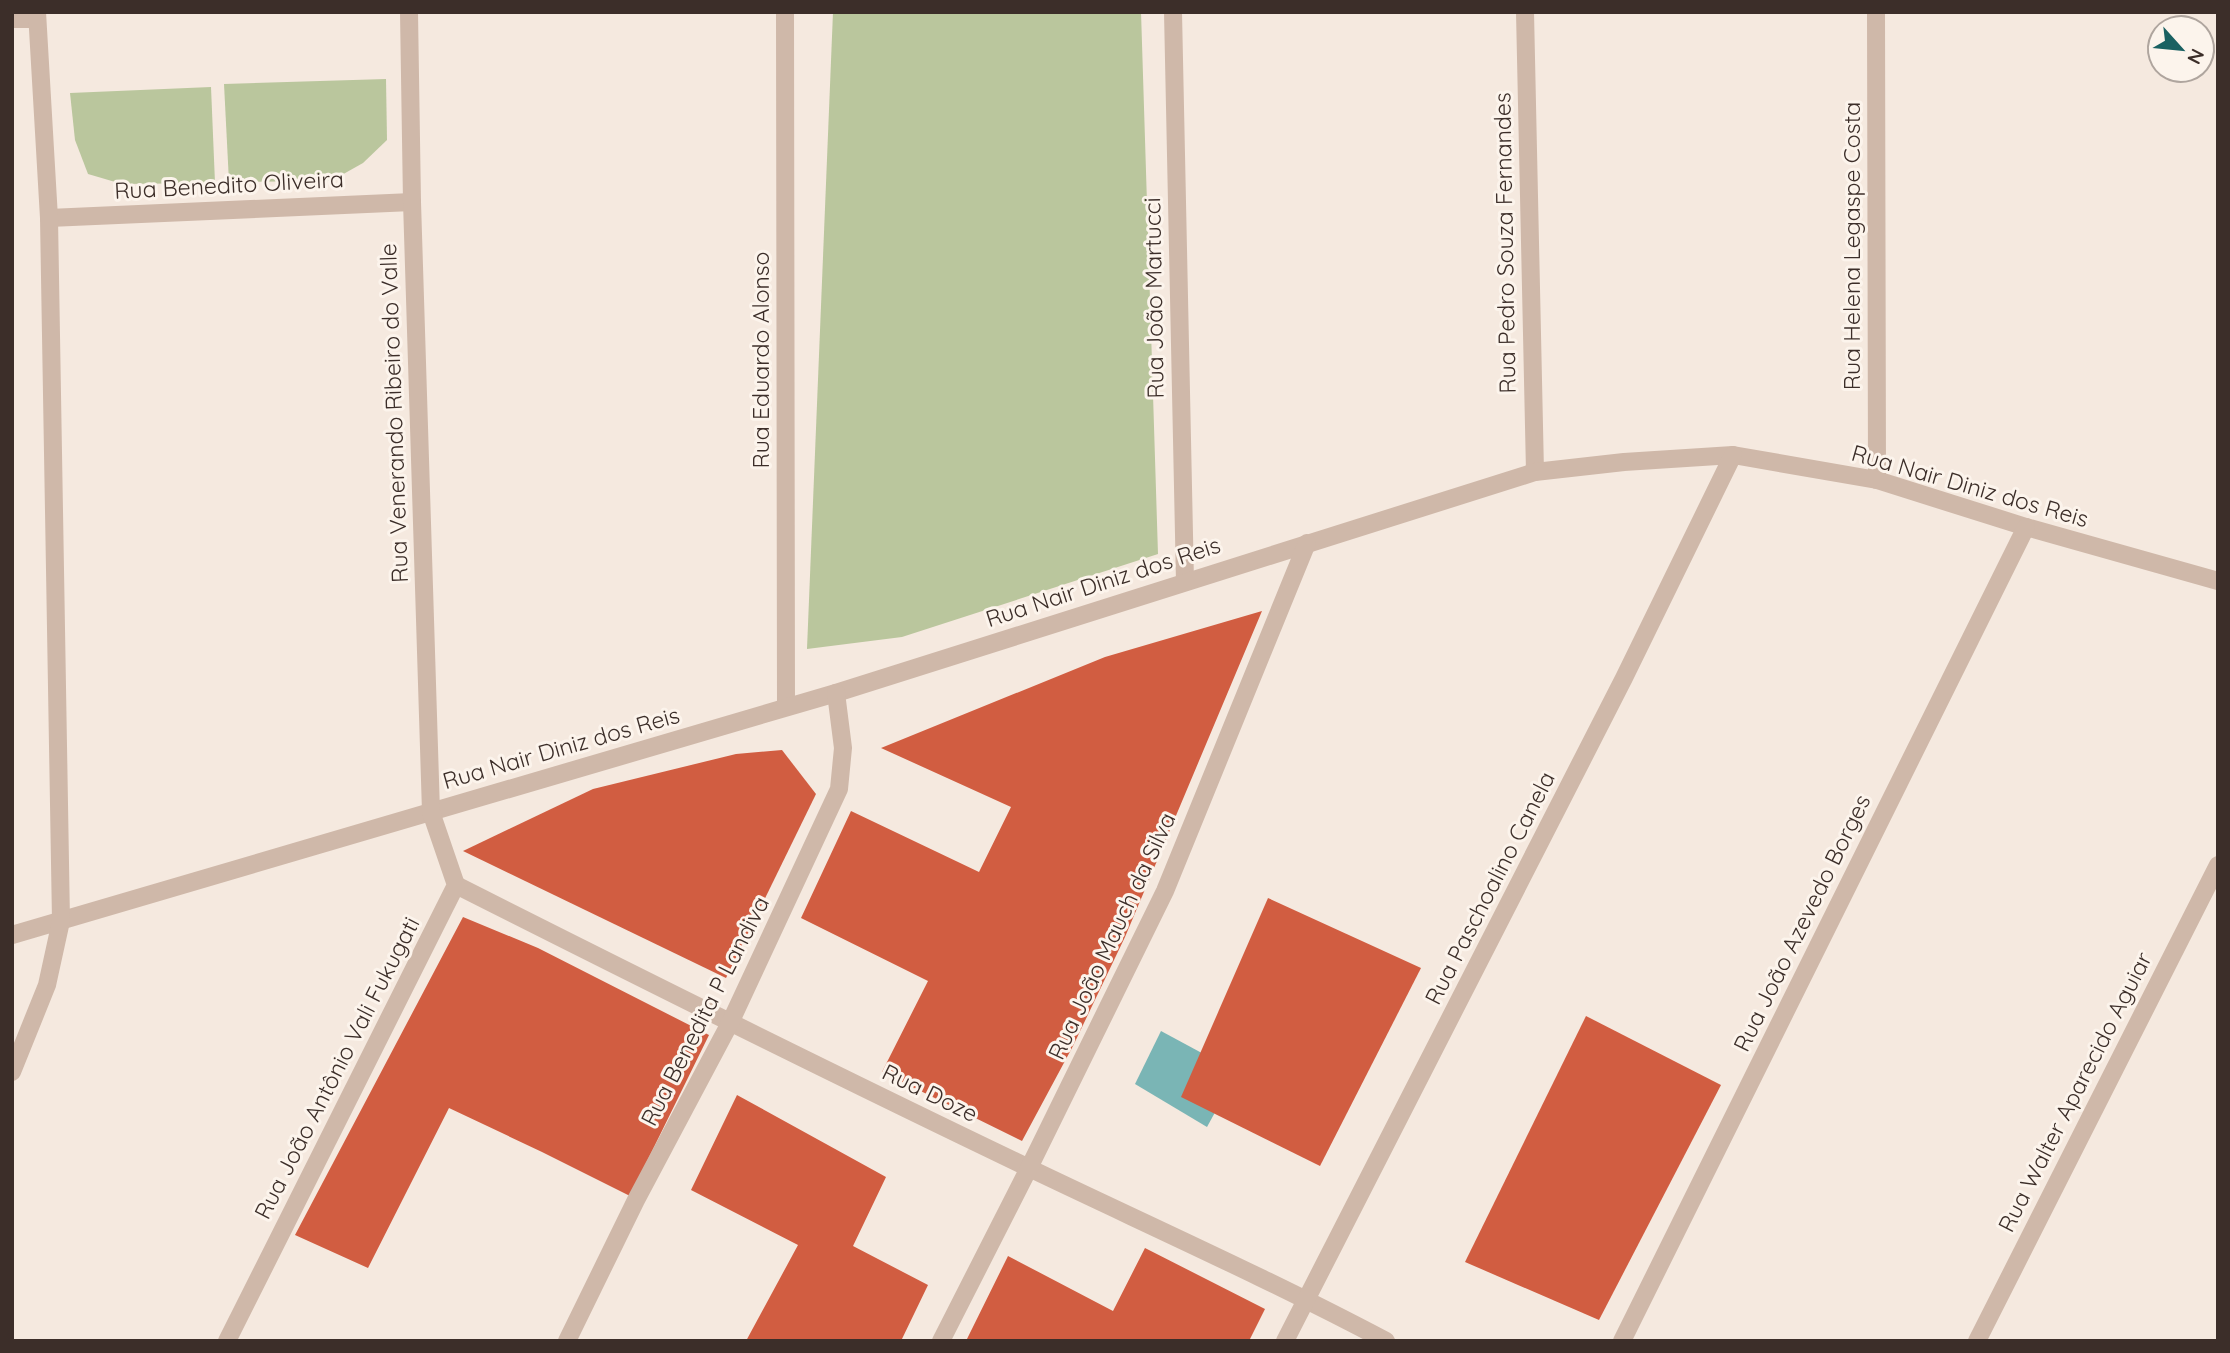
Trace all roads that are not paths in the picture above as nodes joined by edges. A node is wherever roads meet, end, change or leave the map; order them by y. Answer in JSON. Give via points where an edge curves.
{"nodes":[{"id":1,"x":409,"y":12,"type":"edge"},
{"id":2,"x":785,"y":12,"type":"edge"},
{"id":3,"x":1173,"y":12,"type":"edge"},
{"id":4,"x":1525,"y":12,"type":"edge"},
{"id":5,"x":1876,"y":12,"type":"edge"},
{"id":6,"x":37,"y":16,"type":"edge"},
{"id":7,"x":12,"y":19,"type":"edge"},
{"id":8,"x":412,"y":202,"type":"junction"},
{"id":9,"x":49,"y":218,"type":"junction"},
{"id":10,"x":1733,"y":454,"type":"junction"},
{"id":11,"x":1535,"y":472,"type":"junction"},
{"id":12,"x":1877,"y":480,"type":"junction"},
{"id":13,"x":2026,"y":527,"type":"junction"},
{"id":14,"x":1307,"y":543,"type":"junction"},
{"id":15,"x":2218,"y":581,"type":"edge"},
{"id":16,"x":1185,"y":582,"type":"junction"},
{"id":17,"x":836,"y":693,"type":"junction"},
{"id":18,"x":786,"y":707,"type":"junction"},
{"id":19,"x":431,"y":812,"type":"junction"},
{"id":20,"x":2218,"y":865,"type":"edge"},
{"id":21,"x":456,"y":885,"type":"junction"},
{"id":22,"x":61,"y":921,"type":"junction"},
{"id":23,"x":12,"y":935,"type":"edge"},
{"id":24,"x":730,"y":1023,"type":"junction"},
{"id":25,"x":12,"y":1072,"type":"edge"},
{"id":26,"x":1029,"y":1168,"type":"junction"},
{"id":27,"x":1307,"y":1299,"type":"junction"},
{"id":28,"x":227,"y":1341,"type":"edge"},
{"id":29,"x":567,"y":1341,"type":"edge"},
{"id":30,"x":941,"y":1341,"type":"edge"},
{"id":31,"x":1285,"y":1341,"type":"edge"},
{"id":32,"x":1386,"y":1341,"type":"edge"},
{"id":33,"x":1622,"y":1341,"type":"edge"},
{"id":34,"x":1977,"y":1341,"type":"edge"}],
"edges":[{"from":1,"to":8,"type":"street","name":"Rua Venerando Ribeiro do Valle"},
{"from":2,"to":18,"type":"street","name":"Rua Eduardo Alonso"},
{"from":3,"to":16,"type":"street","name":"Rua João Martucci"},
{"from":4,"to":11,"type":"street","name":"Rua Pedro Souza Fernandes"},
{"from":5,"to":12,"type":"street","name":"Rua Helena Legaspe Costa"},
{"from":6,"to":7,"type":"street"},
{"from":6,"to":9,"type":"street"},
{"from":8,"to":9,"type":"street","name":"Rua Benedito Oliveira"},
{"from":8,"to":19,"type":"street","name":"Rua Venerando Ribeiro do Valle"},
{"from":9,"to":22,"type":"street"},
{"from":10,"to":11,"type":"street","name":"Rua Nair Diniz dos Reis"},
{"from":10,"to":12,"type":"street","name":"Rua Nair Diniz dos Reis"},
{"from":10,"to":27,"type":"street","name":"Rua Paschoalino Canela","via":[[1624,678]]},
{"from":11,"to":14,"type":"street","name":"Rua Nair Diniz dos Reis"},
{"from":12,"to":13,"type":"street","name":"Rua Nair Diniz dos Reis"},
{"from":13,"to":15,"type":"street","name":"Rua Nair Diniz dos Reis"},
{"from":13,"to":33,"type":"street","name":"Rua João Azevedo Borges"},
{"from":14,"to":16,"type":"street","name":"Rua Nair Diniz dos Reis"},
{"from":14,"to":26,"type":"street","name":"Rua João Mauch da Silva","via":[[1165,891]]},
{"from":16,"to":17,"type":"street","name":"Rua Nair Diniz dos Reis"},
{"from":17,"to":18,"type":"street","name":"Rua Nair Diniz dos Reis"},
{"from":17,"to":24,"type":"street","name":"Rua Benedita P Landiva","via":[[844,748],[839,789]]},
{"from":18,"to":19,"type":"street","name":"Rua Nair Diniz dos Reis"},
{"from":19,"to":21,"type":"street"},
{"from":19,"to":22,"type":"street","name":"Rua Nair Diniz dos Reis"},
{"from":20,"to":34,"type":"street","name":"Rua Walter Aparecido Aguiar"},
{"from":21,"to":24,"type":"street","name":"Rua Doze"},
{"from":21,"to":28,"type":"street","name":"Rua João Antônio Vali Fukugati"},
{"from":22,"to":23,"type":"street","name":"Rua Nair Diniz dos Reis"},
{"from":22,"to":25,"type":"street","via":[[47,985]]},
{"from":24,"to":26,"type":"street","name":"Rua Doze"},
{"from":24,"to":29,"type":"street","name":"Rua Benedita P Landiva"},
{"from":26,"to":27,"type":"street","name":"Rua Doze"},
{"from":26,"to":30,"type":"street","name":"Rua João Mauch da Silva"},
{"from":27,"to":31,"type":"street","name":"Rua Paschoalino Canela"},
{"from":27,"to":32,"type":"street","name":"Rua Doze"}]}
